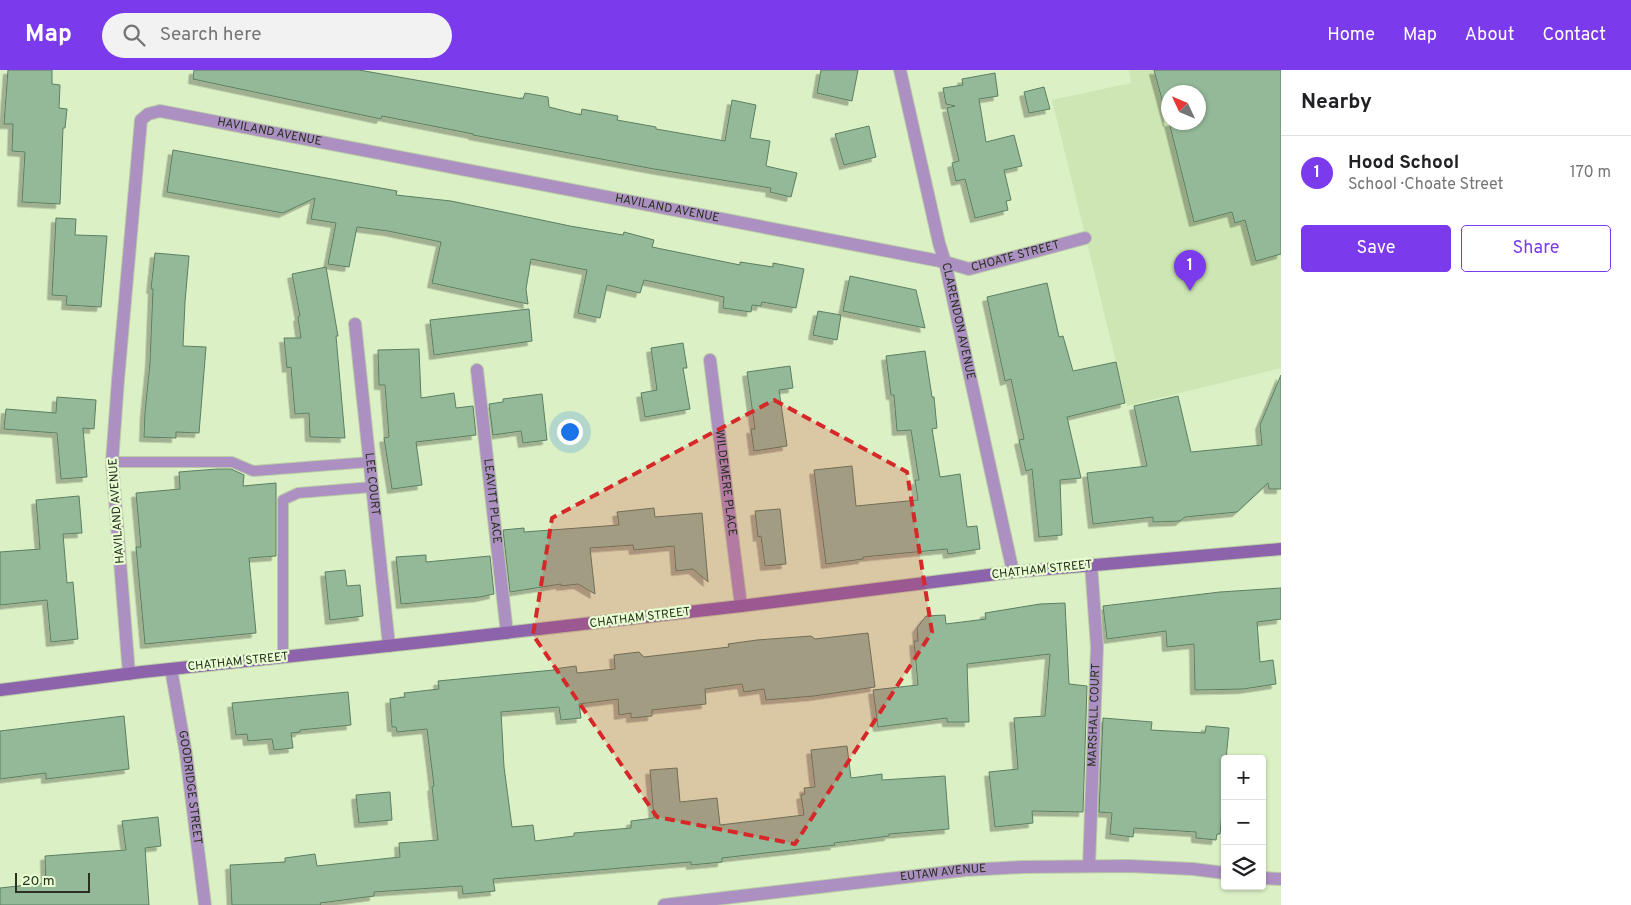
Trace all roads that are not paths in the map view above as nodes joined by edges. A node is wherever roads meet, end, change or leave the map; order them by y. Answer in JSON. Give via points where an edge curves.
{"nodes":[{"id":1,"x":900,"y":70,"type":"edge"},
{"id":2,"x":1085,"y":238,"type":"dead end"},
{"id":3,"x":945,"y":262,"type":"junction"},
{"id":4,"x":355,"y":324,"type":"dead end"},
{"id":5,"x":710,"y":360,"type":"dead end"},
{"id":6,"x":477,"y":370,"type":"dead end"},
{"id":7,"x":112,"y":462,"type":"junction"},
{"id":8,"x":370,"y":462,"type":"junction"},
{"id":9,"x":372,"y":487,"type":"junction"},
{"id":10,"x":1281,"y":549,"type":"edge"},
{"id":11,"x":1091,"y":564,"type":"junction"},
{"id":12,"x":1013,"y":572,"type":"junction"},
{"id":13,"x":742,"y":606,"type":"junction"},
{"id":14,"x":507,"y":633,"type":"junction"},
{"id":15,"x":389,"y":646,"type":"junction"},
{"id":16,"x":284,"y":657,"type":"junction"},
{"id":17,"x":171,"y":670,"type":"junction"},
{"id":18,"x":128,"y":674,"type":"junction"},
{"id":19,"x":0,"y":690,"type":"edge"},
{"id":20,"x":1089,"y":866,"type":"junction"},
{"id":21,"x":1221,"y":872,"type":"edge"},
{"id":22,"x":1266,"y":878,"type":"edge"},
{"id":23,"x":1281,"y":879,"type":"edge"},
{"id":24,"x":205,"y":905,"type":"edge"},
{"id":25,"x":664,"y":905,"type":"edge"}],
"edges":[{"from":1,"to":3,"type":"street","name":"CLARENDON AVENUE"},
{"from":2,"to":3,"type":"street","name":"CHOATE STREET","via":[[969,269]]},
{"from":3,"to":7,"type":"street","name":"HAVILAND AVENUE","via":[[160,111],[141,120]]},
{"from":3,"to":12,"type":"street","name":"CLARENDON AVENUE"},
{"from":4,"to":8,"type":"street","name":"LEE COURT"},
{"from":5,"to":13,"type":"street","name":"WILDEMERE PLACE"},
{"from":6,"to":14,"type":"street","name":"LEAVITT PLACE"},
{"from":7,"to":8,"type":"lane","via":[[232,462],[253,471]]},
{"from":7,"to":18,"type":"street","name":"HAVILAND AVENUE"},
{"from":8,"to":9,"type":"street","name":"LEE COURT"},
{"from":9,"to":15,"type":"street","name":"LEE COURT"},
{"from":9,"to":16,"type":"lane","via":[[298,493],[283,500]]},
{"from":10,"to":11,"type":"main road","name":"CHATHAM STREET"},
{"from":11,"to":12,"type":"main road","name":"CHATHAM STREET"},
{"from":11,"to":20,"type":"street","name":"MARSHALL COURT","via":[[1097,647]]},
{"from":12,"to":13,"type":"main road","name":"CHATHAM STREET"},
{"from":13,"to":14,"type":"main road","name":"CHATHAM STREET"},
{"from":14,"to":15,"type":"main road","name":"CHATHAM STREET"},
{"from":15,"to":16,"type":"main road","name":"CHATHAM STREET"},
{"from":16,"to":17,"type":"main road","name":"CHATHAM STREET"},
{"from":17,"to":18,"type":"main road","name":"CHATHAM STREET"},
{"from":17,"to":24,"type":"street","name":"GOODRIDGE STREET","via":[[186,754]]},
{"from":18,"to":19,"type":"main road","name":"CHATHAM STREET"},
{"from":20,"to":21,"type":"street","name":"EUTAW AVENUE"},
{"from":20,"to":25,"type":"street","name":"EUTAW AVENUE","via":[[966,870]]},
{"from":22,"to":23,"type":"street"}]}
